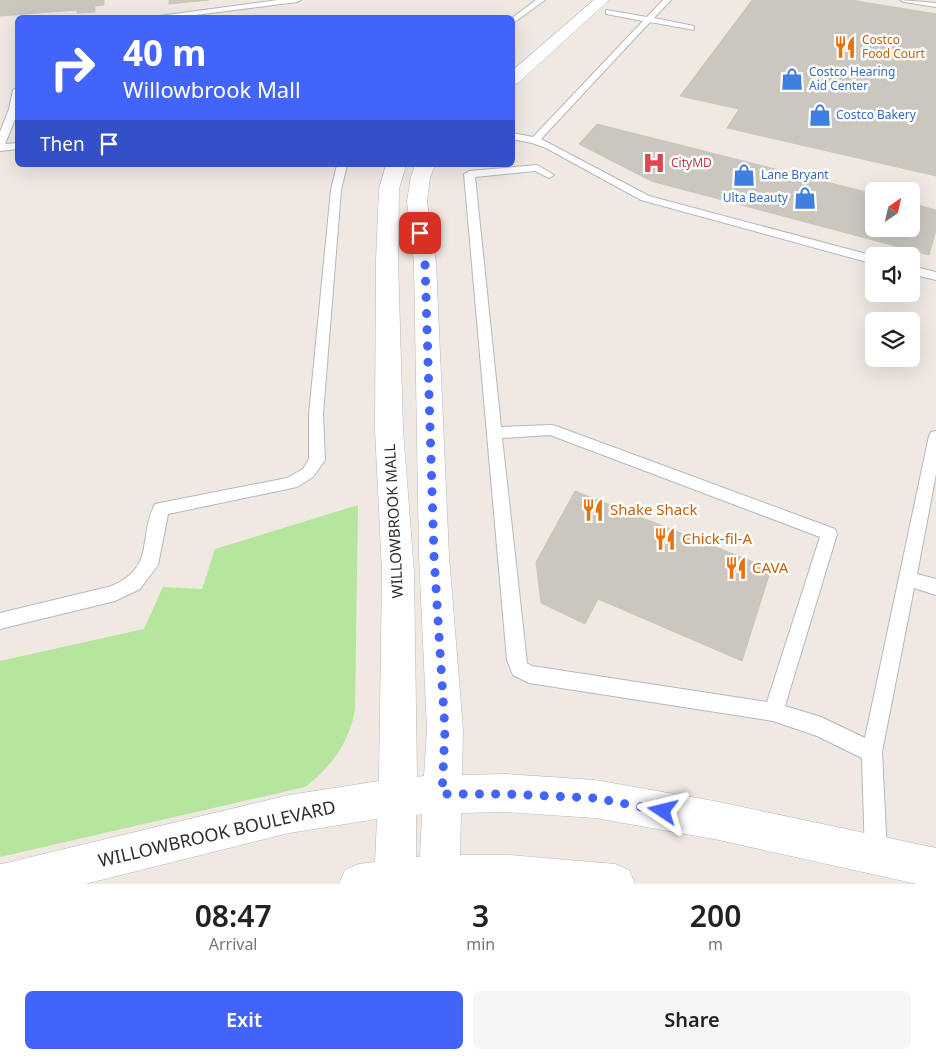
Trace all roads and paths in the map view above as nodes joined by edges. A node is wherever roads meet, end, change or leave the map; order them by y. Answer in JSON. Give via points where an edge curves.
{"nodes":[{"id":1,"x":297,"y":0,"type":"edge"},
{"id":2,"x":541,"y":0,"type":"edge"},
{"id":3,"x":667,"y":0,"type":"edge"},
{"id":4,"x":904,"y":0,"type":"edge"},
{"id":5,"x":606,"y":6,"type":"edge"},
{"id":6,"x":936,"y":6,"type":"edge"},
{"id":7,"x":180,"y":15,"type":"edge"},
{"id":8,"x":515,"y":20,"type":"edge"},
{"id":9,"x":648,"y":20,"type":"junction"},
{"id":10,"x":691,"y":28,"type":"dead end"},
{"id":11,"x":515,"y":78,"type":"edge"},
{"id":12,"x":15,"y":104,"type":"edge"},
{"id":13,"x":515,"y":137,"type":"edge"},
{"id":14,"x":535,"y":140,"type":"junction"},
{"id":15,"x":0,"y":144,"type":"edge"},
{"id":16,"x":15,"y":146,"type":"edge"},
{"id":17,"x":0,"y":148,"type":"edge"},
{"id":18,"x":342,"y":167,"type":"edge"},
{"id":19,"x":395,"y":167,"type":"edge"},
{"id":20,"x":424,"y":167,"type":"edge"},
{"id":21,"x":549,"y":175,"type":"dead end"},
{"id":22,"x":865,"y":258,"type":"edge"},
{"id":23,"x":920,"y":272,"type":"edge"},
{"id":24,"x":936,"y":276,"type":"edge"},
{"id":25,"x":493,"y":433,"type":"junction"},
{"id":26,"x":936,"y":436,"type":"edge"},
{"id":27,"x":907,"y":579,"type":"junction"},
{"id":28,"x":936,"y":587,"type":"edge"},
{"id":29,"x":0,"y":621,"type":"edge"},
{"id":30,"x":773,"y":712,"type":"junction"},
{"id":31,"x":872,"y":752,"type":"junction"},
{"id":32,"x":442,"y":794,"type":"junction"},
{"id":33,"x":397,"y":798,"type":"junction"},
{"id":34,"x":876,"y":855,"type":"junction"},
{"id":35,"x":936,"y":868,"type":"edge"},
{"id":36,"x":439,"y":875,"type":"junction"},
{"id":37,"x":377,"y":881,"type":"edge"},
{"id":38,"x":2,"y":884,"type":"edge"},
{"id":39,"x":615,"y":884,"type":"edge"}],
"edges":[{"from":1,"to":7,"type":"lane"},
{"from":2,"to":8,"type":"lane"},
{"from":3,"to":9,"type":"lane"},
{"from":4,"to":6,"type":"lane"},
{"from":5,"to":9,"type":"lane"},
{"from":5,"to":11,"type":"street"},
{"from":9,"to":10,"type":"lane"},
{"from":9,"to":14,"type":"lane"},
{"from":12,"to":15,"type":"lane"},
{"from":13,"to":14,"type":"lane"},
{"from":14,"to":22,"type":"lane","via":[[646,198]]},
{"from":16,"to":17,"type":"lane"},
{"from":18,"to":29,"type":"lane","via":[[336,190],[317,404],[317,460],[308,473],[291,483],[162,509],[149,565],[134,584],[114,593]]},
{"from":19,"to":33,"type":"street","name":"WILLOWBROOK MALL","via":[[389,189],[387,260],[389,429],[398,572]]},
{"from":20,"to":32,"type":"street","via":[[419,177],[417,196],[425,263],[434,556],[445,730]]},
{"from":21,"to":25,"type":"lane","via":[[537,168],[469,174]]},
{"from":23,"to":24,"type":"lane"},
{"from":25,"to":30,"type":"lane","via":[[516,660],[520,669],[530,674]]},
{"from":25,"to":30,"type":"lane","via":[[552,430],[829,534]]},
{"from":26,"to":27,"type":"lane"},
{"from":27,"to":28,"type":"lane"},
{"from":27,"to":31,"type":"lane"},
{"from":30,"to":31,"type":"lane","via":[[822,728]]},
{"from":31,"to":34,"type":"lane"},
{"from":32,"to":33,"type":"street","name":"WILLOWBROOK BOULEVARD"},
{"from":32,"to":34,"type":"street","name":"WILLOWBROOK BOULEVARD","via":[[595,798]]},
{"from":32,"to":36,"type":"street"},
{"from":33,"to":37,"type":"street","name":"WILLOWBROOK MALL"},
{"from":33,"to":38,"type":"street","name":"WILLOWBROOK BOULEVARD","via":[[289,814]]},
{"from":34,"to":35,"type":"street","name":"WILLOWBROOK BOULEVARD"},
{"from":36,"to":37,"type":"street"},
{"from":36,"to":39,"type":"street","via":[[510,875]]}]}
